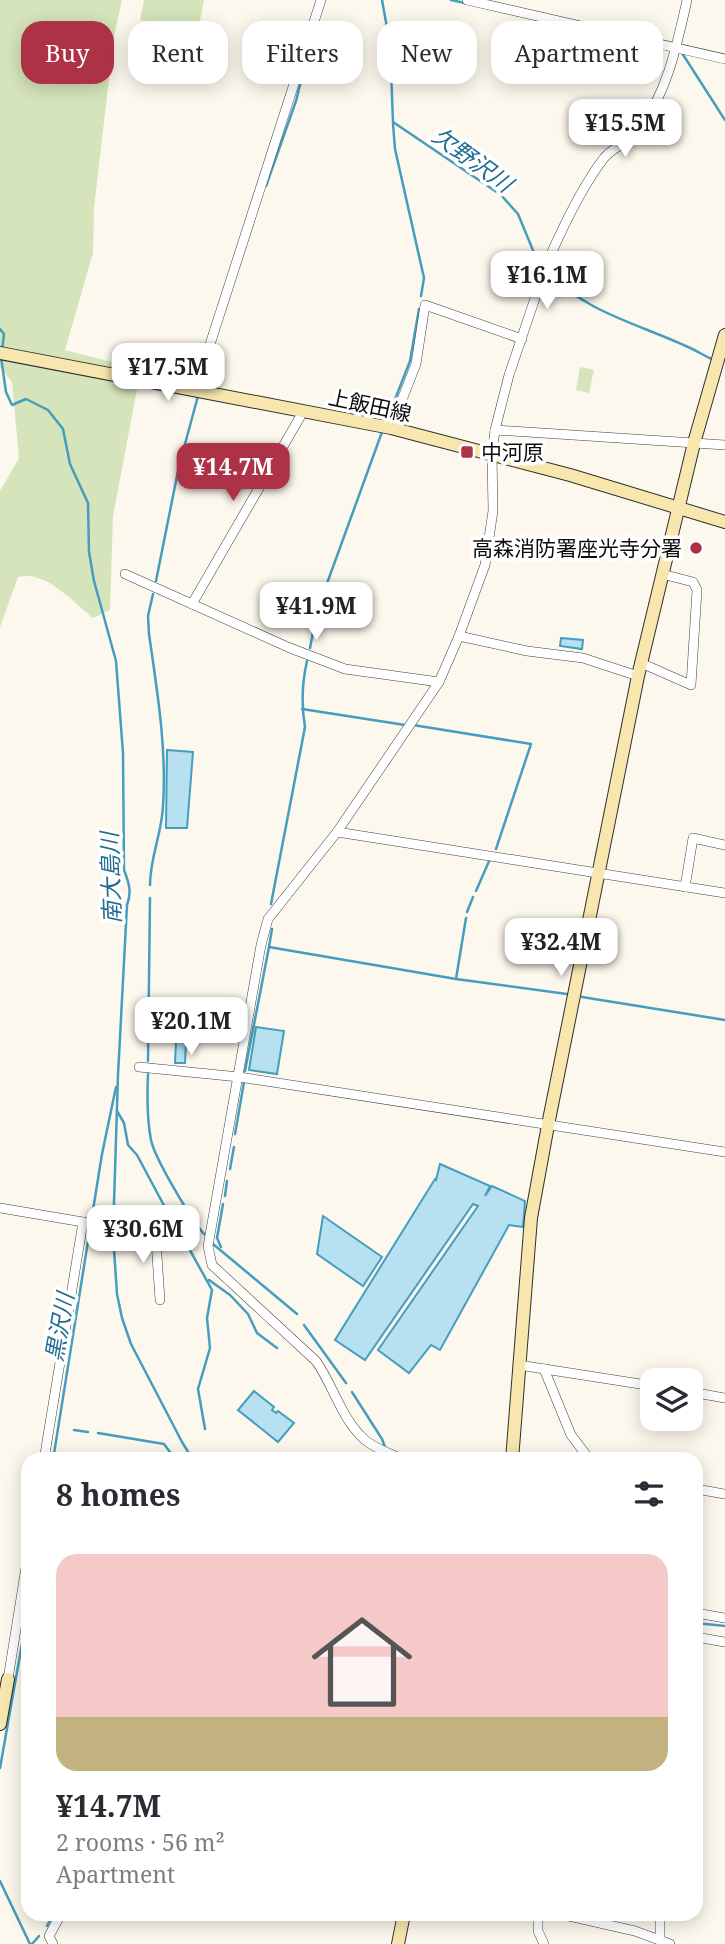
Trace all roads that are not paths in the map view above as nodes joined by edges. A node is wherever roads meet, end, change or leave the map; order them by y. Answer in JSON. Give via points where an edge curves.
{"nodes":[{"id":1,"x":321,"y":0,"type":"edge"},
{"id":2,"x":467,"y":0,"type":"edge"},
{"id":3,"x":687,"y":0,"type":"edge"},
{"id":4,"x":677,"y":48,"type":"junction"},
{"id":5,"x":725,"y":59,"type":"edge"},
{"id":6,"x":725,"y":335,"type":"edge"},
{"id":7,"x":522,"y":339,"type":"junction"},
{"id":8,"x":0,"y":353,"type":"edge"},
{"id":9,"x":165,"y":357,"type":"dead end"},
{"id":10,"x":300,"y":417,"type":"dead end"},
{"id":11,"x":391,"y":428,"type":"junction"},
{"id":12,"x":495,"y":430,"type":"junction"},
{"id":13,"x":694,"y":443,"type":"junction"},
{"id":14,"x":725,"y":446,"type":"edge"},
{"id":15,"x":492,"y":454,"type":"junction"},
{"id":16,"x":679,"y":509,"type":"junction"},
{"id":17,"x":725,"y":522,"type":"edge"},
{"id":18,"x":125,"y":574,"type":"dead end"},
{"id":19,"x":662,"y":574,"type":"junction"},
{"id":20,"x":192,"y":604,"type":"junction"},
{"id":21,"x":458,"y":636,"type":"junction"},
{"id":22,"x":641,"y":663,"type":"junction"},
{"id":23,"x":638,"y":676,"type":"junction"},
{"id":24,"x":439,"y":682,"type":"junction"},
{"id":25,"x":337,"y":832,"type":"junction"},
{"id":26,"x":725,"y":845,"type":"edge"},
{"id":27,"x":600,"y":872,"type":"junction"},
{"id":28,"x":685,"y":887,"type":"junction"},
{"id":29,"x":725,"y":894,"type":"edge"},
{"id":30,"x":139,"y":1067,"type":"dead end"},
{"id":31,"x":239,"y":1077,"type":"junction"},
{"id":32,"x":548,"y":1125,"type":"junction"},
{"id":33,"x":725,"y":1152,"type":"edge"},
{"id":34,"x":0,"y":1208,"type":"edge"},
{"id":35,"x":179,"y":1215,"type":"dead end"},
{"id":36,"x":94,"y":1225,"type":"junction"},
{"id":37,"x":155,"y":1226,"type":"junction"},
{"id":38,"x":160,"y":1300,"type":"dead end"},
{"id":39,"x":519,"y":1365,"type":"junction"},
{"id":40,"x":544,"y":1369,"type":"junction"},
{"id":41,"x":640,"y":1384,"type":"edge"},
{"id":42,"x":703,"y":1394,"type":"edge"},
{"id":43,"x":725,"y":1398,"type":"edge"},
{"id":44,"x":46,"y":1452,"type":"edge"},
{"id":45,"x":388,"y":1452,"type":"edge"},
{"id":46,"x":513,"y":1452,"type":"edge"},
{"id":47,"x":584,"y":1452,"type":"edge"},
{"id":48,"x":703,"y":1490,"type":"edge"},
{"id":49,"x":725,"y":1494,"type":"edge"},
{"id":50,"x":21,"y":1598,"type":"edge"},
{"id":51,"x":703,"y":1614,"type":"edge"},
{"id":52,"x":725,"y":1618,"type":"edge"},
{"id":53,"x":703,"y":1638,"type":"edge"},
{"id":54,"x":725,"y":1642,"type":"edge"},
{"id":55,"x":8,"y":1679,"type":"joint"},
{"id":56,"x":0,"y":1724,"type":"edge"},
{"id":57,"x":57,"y":1921,"type":"edge"},
{"id":58,"x":402,"y":1921,"type":"edge"},
{"id":59,"x":538,"y":1921,"type":"edge"},
{"id":60,"x":591,"y":1921,"type":"edge"},
{"id":61,"x":660,"y":1921,"type":"edge"},
{"id":62,"x":660,"y":1940,"type":"junction"},
{"id":63,"x":53,"y":1944,"type":"edge"},
{"id":64,"x":397,"y":1944,"type":"edge"},
{"id":65,"x":544,"y":1944,"type":"edge"},
{"id":66,"x":670,"y":1944,"type":"edge"}],
"edges":[{"from":1,"to":9,"type":"street","via":[[203,366],[194,375],[184,374]]},
{"from":2,"to":4,"type":"street"},
{"from":3,"to":4,"type":"street"},
{"from":4,"to":5,"type":"street"},
{"from":4,"to":7,"type":"street","via":[[651,110],[636,133],[607,155],[595,171],[553,248]]},
{"from":6,"to":13,"type":"street"},
{"from":7,"to":11,"type":"street","via":[[425,305],[416,365]]},
{"from":7,"to":12,"type":"street"},
{"from":8,"to":11,"type":"street","name":"上飯田線"},
{"from":10,"to":20,"type":"street"},
{"from":11,"to":15,"type":"street","name":"上飯田線"},
{"from":12,"to":13,"type":"street"},
{"from":12,"to":15,"type":"street"},
{"from":13,"to":14,"type":"street"},
{"from":13,"to":16,"type":"street"},
{"from":15,"to":16,"type":"street","name":"上飯田線"},
{"from":15,"to":21,"type":"street","via":[[494,511],[485,565]]},
{"from":16,"to":17,"type":"street","name":"上飯田線"},
{"from":16,"to":19,"type":"street"},
{"from":18,"to":20,"type":"street"},
{"from":19,"to":22,"type":"street"},
{"from":19,"to":22,"type":"street","via":[[693,582],[697,590],[691,685]]},
{"from":20,"to":24,"type":"street","via":[[345,669]]},
{"from":21,"to":23,"type":"street","via":[[583,658]]},
{"from":21,"to":24,"type":"street"},
{"from":22,"to":23,"type":"street"},
{"from":23,"to":27,"type":"street"},
{"from":24,"to":25,"type":"street"},
{"from":25,"to":27,"type":"street"},
{"from":25,"to":31,"type":"street","via":[[268,919]]},
{"from":26,"to":28,"type":"street","via":[[693,838]]},
{"from":27,"to":28,"type":"street"},
{"from":27,"to":32,"type":"street"},
{"from":28,"to":29,"type":"street"},
{"from":30,"to":31,"type":"street"},
{"from":31,"to":32,"type":"street"},
{"from":31,"to":45,"type":"street","via":[[208,1246],[212,1265],[316,1361],[355,1429],[366,1441]]},
{"from":32,"to":33,"type":"street"},
{"from":32,"to":39,"type":"street","via":[[531,1218]]},
{"from":34,"to":36,"type":"street"},
{"from":35,"to":37,"type":"street"},
{"from":36,"to":37,"type":"street","via":[[136,1231]]},
{"from":36,"to":44,"type":"street"},
{"from":37,"to":38,"type":"street"},
{"from":39,"to":40,"type":"street"},
{"from":39,"to":46,"type":"street"},
{"from":40,"to":41,"type":"street"},
{"from":40,"to":47,"type":"street","via":[[571,1435]]},
{"from":42,"to":43,"type":"street"},
{"from":48,"to":49,"type":"street"},
{"from":50,"to":55,"type":"street"},
{"from":51,"to":52,"type":"street"},
{"from":53,"to":54,"type":"street"},
{"from":55,"to":56,"type":"street"},
{"from":57,"to":63,"type":"street","via":[[49,1936]]},
{"from":58,"to":64,"type":"street"},
{"from":59,"to":65,"type":"street"},
{"from":60,"to":62,"type":"street"},
{"from":61,"to":62,"type":"street"},
{"from":62,"to":66,"type":"street"}]}
